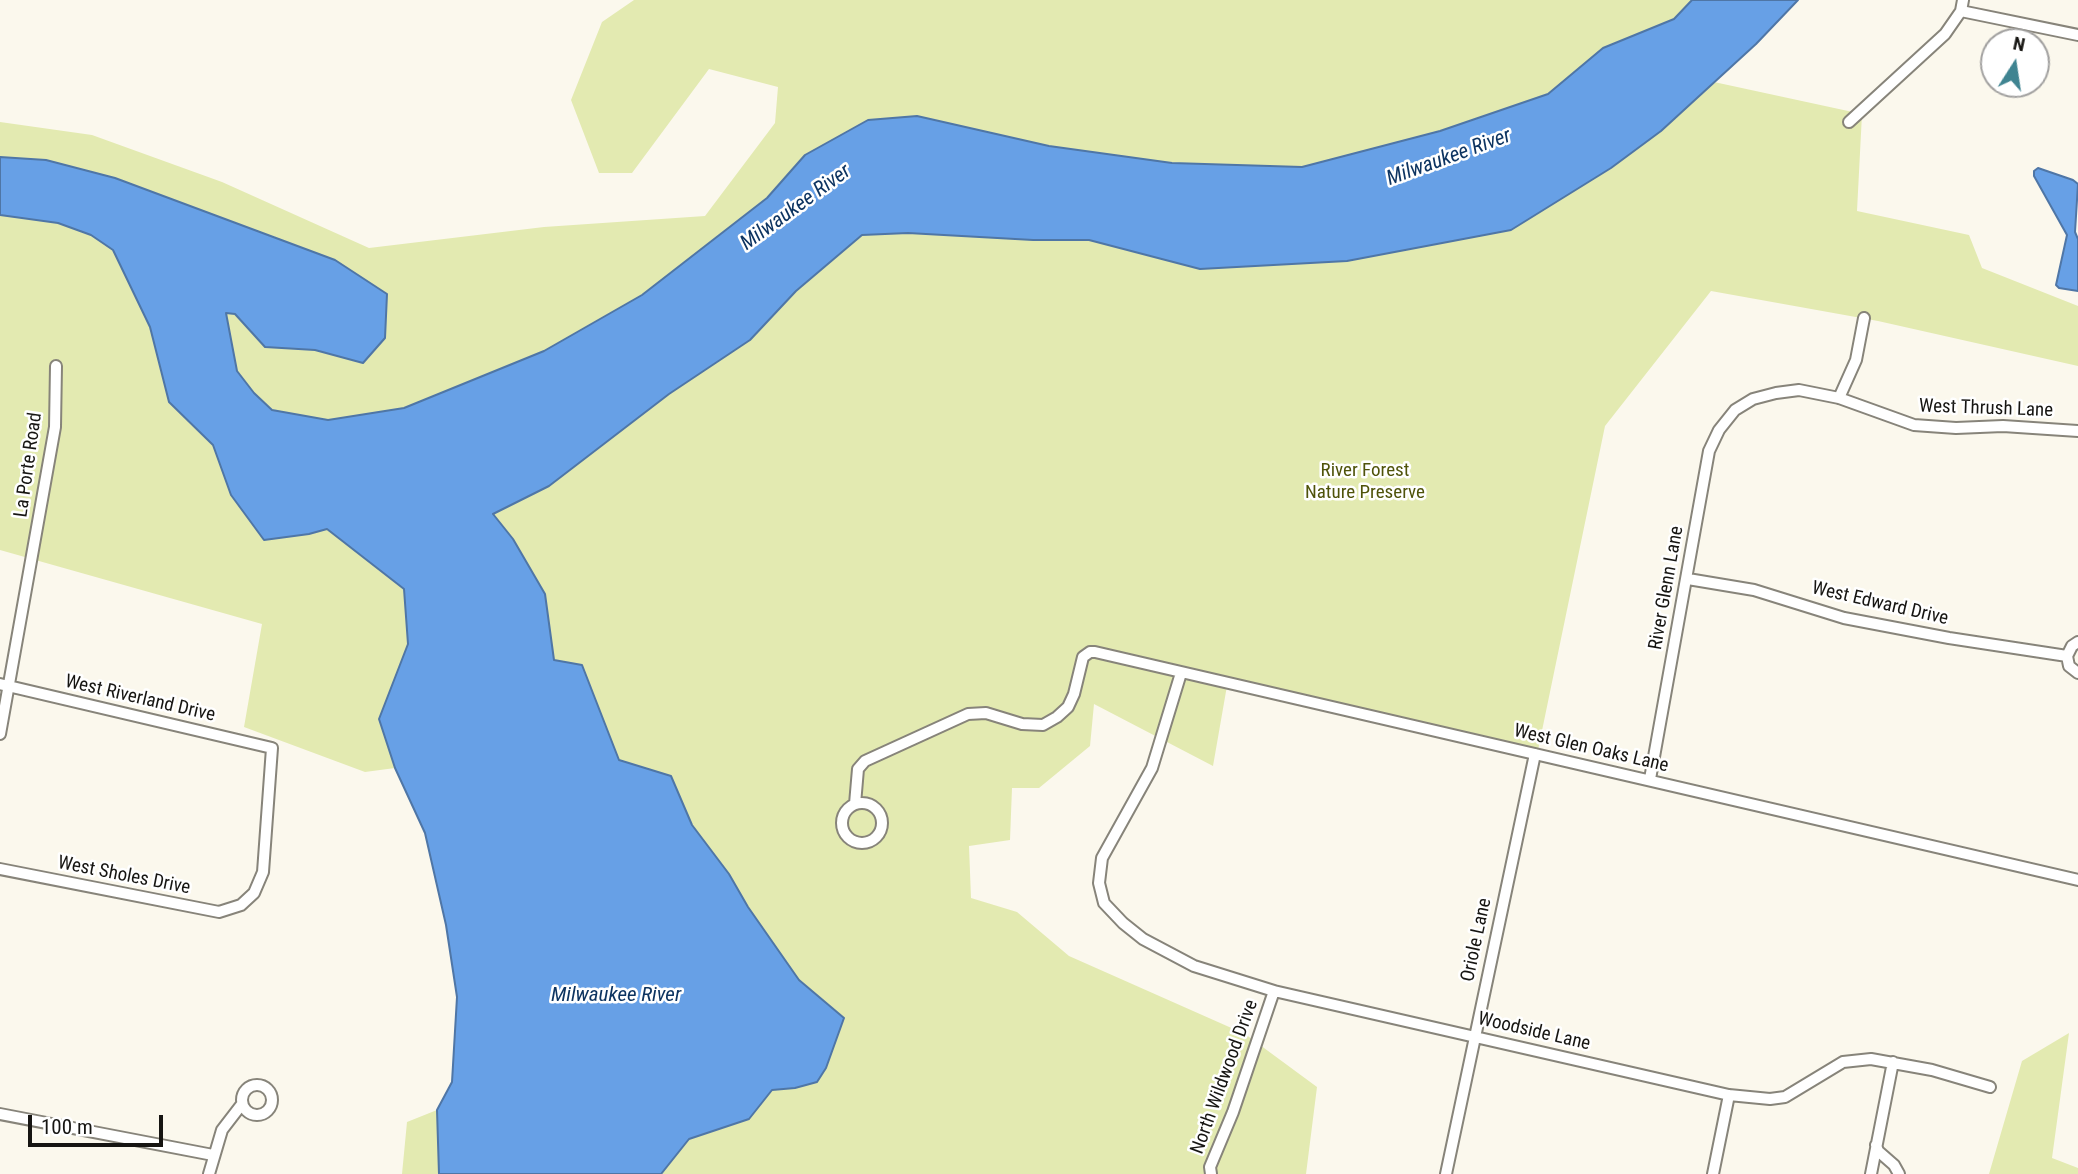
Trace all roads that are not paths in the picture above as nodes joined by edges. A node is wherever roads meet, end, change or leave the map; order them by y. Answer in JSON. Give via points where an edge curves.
{"nodes":[{"id":1,"x":1962,"y":5,"type":"edge"},
{"id":2,"x":2078,"y":35,"type":"edge"},
{"id":3,"x":1849,"y":122,"type":"dead end"},
{"id":4,"x":1864,"y":318,"type":"dead end"},
{"id":5,"x":56,"y":366,"type":"dead end"},
{"id":6,"x":1839,"y":398,"type":"junction"},
{"id":7,"x":1735,"y":410,"type":"joint"},
{"id":8,"x":2078,"y":432,"type":"edge"},
{"id":9,"x":1688,"y":579,"type":"junction"},
{"id":10,"x":2078,"y":642,"type":"edge"},
{"id":11,"x":2067,"y":656,"type":"junction"},
{"id":12,"x":1181,"y":673,"type":"junction"},
{"id":13,"x":2078,"y":674,"type":"edge"},
{"id":14,"x":5,"y":685,"type":"edge"},
{"id":15,"x":0,"y":734,"type":"edge"},
{"id":16,"x":1535,"y":754,"type":"junction"},
{"id":17,"x":1650,"y":779,"type":"junction"},
{"id":18,"x":855,"y":804,"type":"dead end"},
{"id":19,"x":0,"y":869,"type":"edge"},
{"id":20,"x":2078,"y":880,"type":"edge"},
{"id":21,"x":241,"y":905,"type":"joint"},
{"id":22,"x":1274,"y":991,"type":"junction"},
{"id":23,"x":1475,"y":1037,"type":"junction"},
{"id":24,"x":1893,"y":1062,"type":"junction"},
{"id":25,"x":1990,"y":1087,"type":"dead end"},
{"id":26,"x":1729,"y":1095,"type":"junction"},
{"id":27,"x":242,"y":1104,"type":"dead end"},
{"id":28,"x":0,"y":1114,"type":"edge"},
{"id":29,"x":1876,"y":1145,"type":"junction"},
{"id":30,"x":213,"y":1155,"type":"junction"},
{"id":31,"x":209,"y":1174,"type":"edge"},
{"id":32,"x":1212,"y":1174,"type":"edge"},
{"id":33,"x":1446,"y":1174,"type":"edge"},
{"id":34,"x":1713,"y":1174,"type":"edge"},
{"id":35,"x":1871,"y":1174,"type":"edge"},
{"id":36,"x":1899,"y":1174,"type":"edge"}],
"edges":[{"from":1,"to":2,"type":"street"},
{"from":1,"to":3,"type":"street","via":[[1945,34]]},
{"from":4,"to":6,"type":"street","via":[[1856,360]]},
{"from":5,"to":14,"type":"street","name":"La Porte Road","via":[[55,427]]},
{"from":6,"to":7,"type":"street","name":"West Thrush Lane","via":[[1800,390],[1753,399]]},
{"from":6,"to":8,"type":"street","name":"West Thrush Lane","via":[[1914,425]]},
{"from":7,"to":9,"type":"street","name":"River Glenn Lane","via":[[1709,451]]},
{"from":9,"to":11,"type":"street","name":"West Edward Drive","via":[[1754,590],[1844,618]]},
{"from":9,"to":17,"type":"street","name":"River Glenn Lane"},
{"from":10,"to":11,"type":"street"},
{"from":11,"to":13,"type":"street","via":[[2068,666]]},
{"from":12,"to":16,"type":"street","name":"West Glen Oaks Lane"},
{"from":12,"to":18,"type":"street","name":"West Glen Oaks Lane","via":[[1090,652],[1083,657],[1068,707],[1058,717],[1042,725],[986,713],[968,715],[866,761],[858,769]]},
{"from":12,"to":22,"type":"street","name":"Woodside Lane","via":[[1152,768],[1102,858],[1099,883],[1104,903],[1143,939],[1194,966]]},
{"from":14,"to":15,"type":"street","name":"La Porte Road"},
{"from":14,"to":21,"type":"street","name":"West Riverland Drive","via":[[272,748],[263,872],[254,893]]},
{"from":16,"to":17,"type":"street","name":"West Glen Oaks Lane"},
{"from":16,"to":23,"type":"street","name":"Oriole Lane"},
{"from":17,"to":20,"type":"street","name":"West Glen Oaks Lane"},
{"from":19,"to":21,"type":"street","name":"West Sholes Drive","via":[[219,912]]},
{"from":22,"to":23,"type":"street","name":"Woodside Lane"},
{"from":22,"to":32,"type":"street","name":"North Wildwood Drive","via":[[1210,1167]]},
{"from":23,"to":26,"type":"street","name":"Woodside Lane"},
{"from":23,"to":33,"type":"street","name":"Oriole Lane"},
{"from":24,"to":25,"type":"street","name":"Woodside Lane"},
{"from":24,"to":26,"type":"street","name":"Woodside Lane","via":[[1843,1062],[1786,1097]]},
{"from":24,"to":29,"type":"street"},
{"from":26,"to":34,"type":"street"},
{"from":27,"to":30,"type":"street","via":[[226,1123]]},
{"from":28,"to":30,"type":"street"},
{"from":29,"to":35,"type":"street"},
{"from":29,"to":36,"type":"street"},
{"from":30,"to":31,"type":"street"}]}
